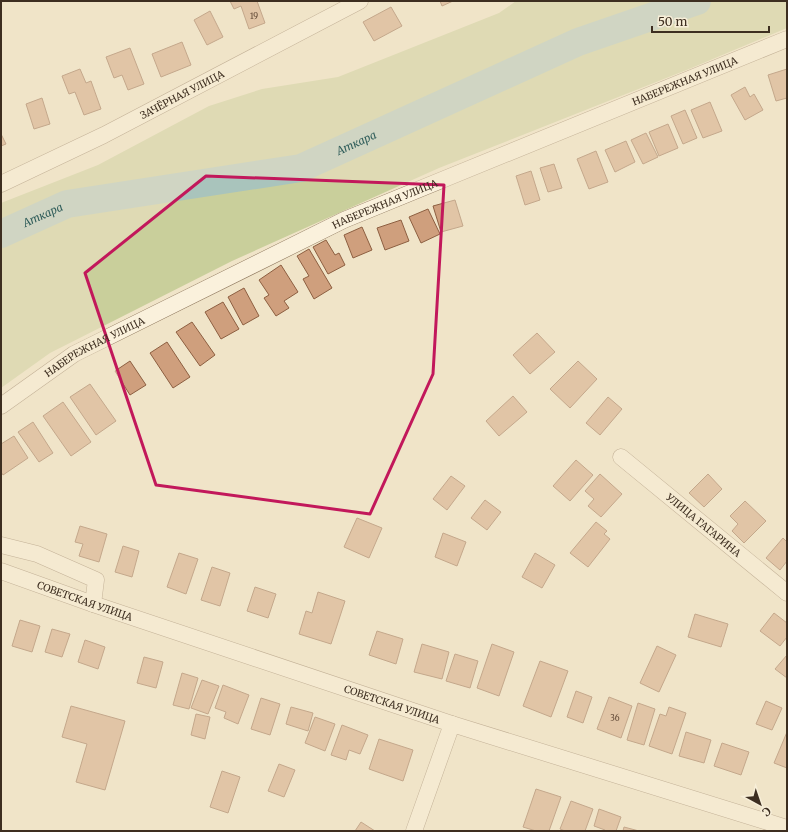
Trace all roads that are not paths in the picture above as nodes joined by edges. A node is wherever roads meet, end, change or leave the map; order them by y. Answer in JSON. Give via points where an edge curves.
{"nodes":[{"id":1,"x":360,"y":1,"type":"edge"},
{"id":2,"x":787,"y":39,"type":"edge"},
{"id":3,"x":1,"y":184,"type":"edge"},
{"id":4,"x":1,"y":406,"type":"edge"},
{"id":5,"x":621,"y":457,"type":"dead end"},
{"id":6,"x":1,"y":545,"type":"edge"},
{"id":7,"x":1,"y":571,"type":"edge"},
{"id":8,"x":787,"y":593,"type":"edge"},
{"id":9,"x":93,"y":604,"type":"junction"},
{"id":10,"x":452,"y":724,"type":"junction"},
{"id":11,"x":787,"y":828,"type":"edge"},
{"id":12,"x":414,"y":831,"type":"edge"}],
"edges":[{"from":1,"to":3,"type":"street","name":"ЗАЧЁРНАЯ УЛИЦА","via":[[104,135]]},
{"from":2,"to":4,"type":"street","name":"НАБЕРЕЖНАЯ УЛИЦА","via":[[344,220],[74,354]]},
{"from":5,"to":8,"type":"street","name":"УЛИЦА ГАГАРИНА"},
{"from":6,"to":9,"type":"street","via":[[37,554],[96,580]]},
{"from":7,"to":9,"type":"street","name":"СОВЕТСКАЯ УЛИЦА"},
{"from":9,"to":10,"type":"street","name":"СОВЕТСКАЯ УЛИЦА"},
{"from":10,"to":11,"type":"street","name":"СОВЕТСКАЯ УЛИЦА"},
{"from":10,"to":12,"type":"street"}]}
